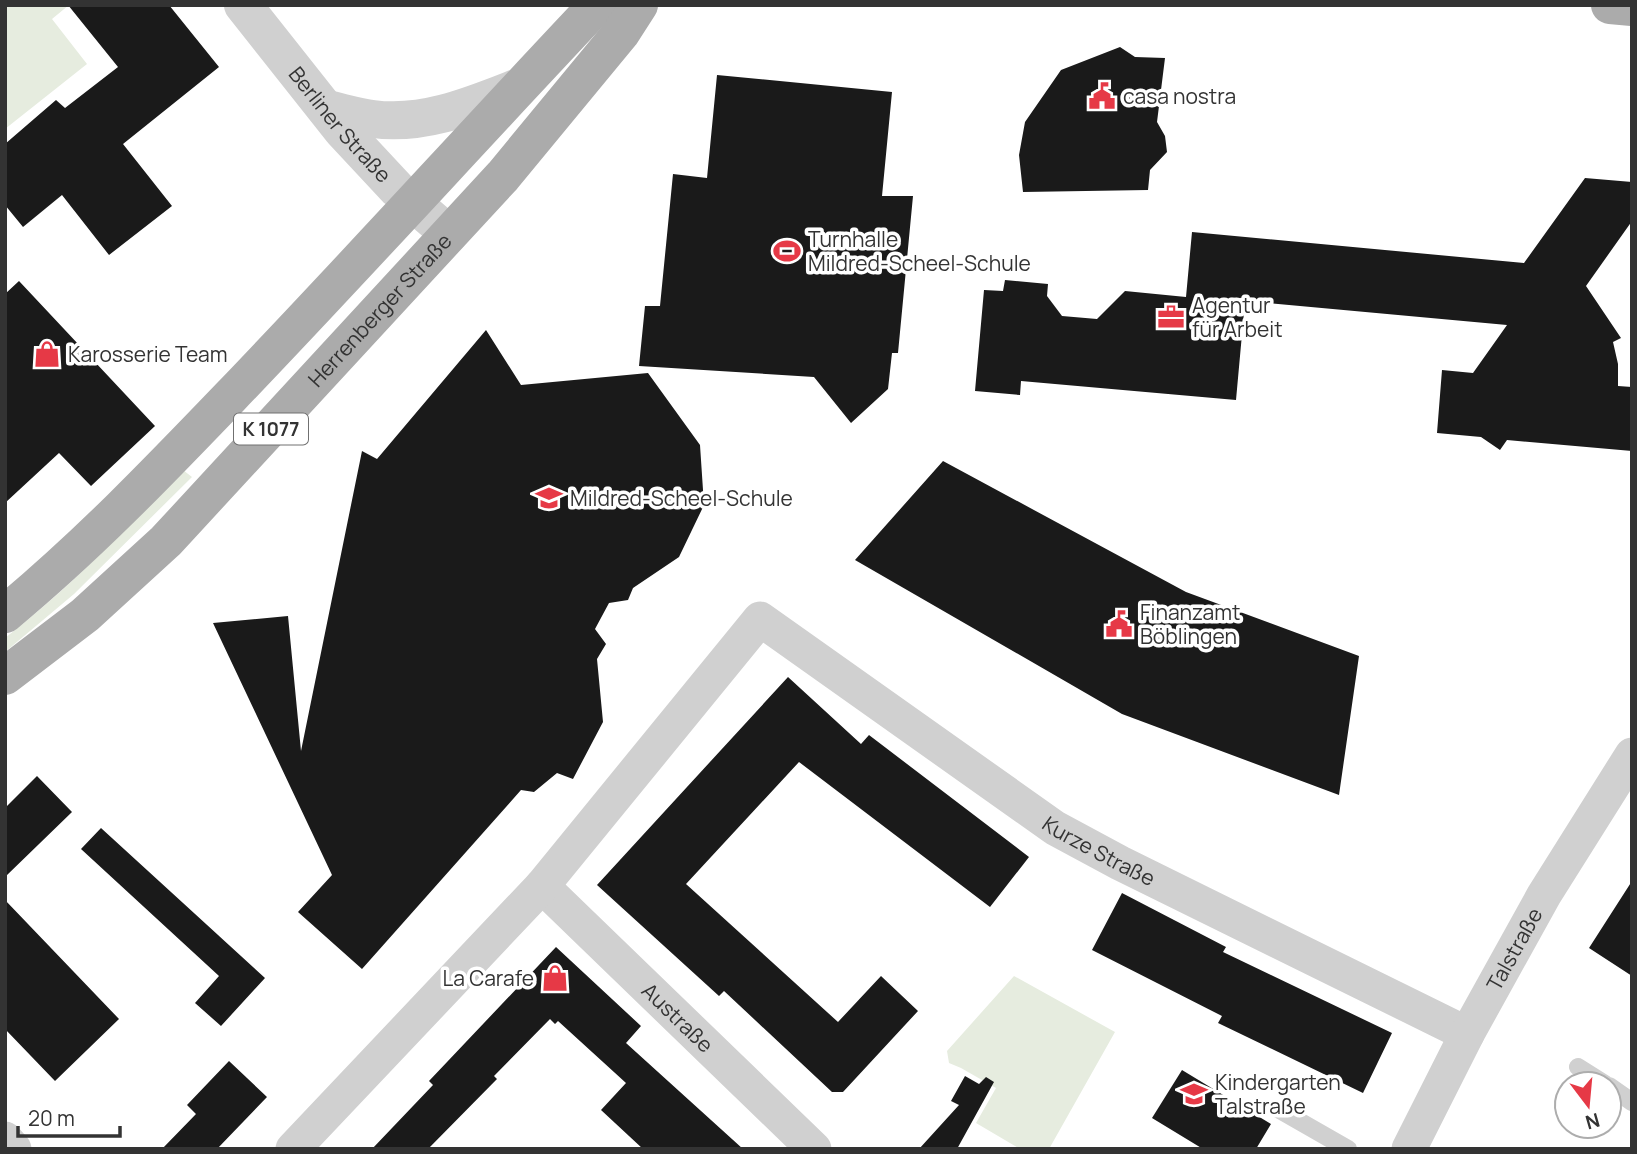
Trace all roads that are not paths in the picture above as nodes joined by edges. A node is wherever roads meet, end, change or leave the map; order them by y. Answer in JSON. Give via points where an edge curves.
{"nodes":[{"id":1,"x":243,"y":5,"type":"edge"},
{"id":2,"x":661,"y":5,"type":"edge"},
{"id":3,"x":619,"y":14,"type":"edge"},
{"id":4,"x":519,"y":87,"type":"junction"},
{"id":5,"x":326,"y":109,"type":"junction"},
{"id":6,"x":414,"y":204,"type":"junction"},
{"id":7,"x":449,"y":234,"type":"junction"},
{"id":8,"x":5,"y":614,"type":"edge"},
{"id":9,"x":5,"y":676,"type":"edge"},
{"id":10,"x":1632,"y":755,"type":"edge"},
{"id":11,"x":542,"y":886,"type":"junction"},
{"id":12,"x":1467,"y":1034,"type":"junction"},
{"id":13,"x":1578,"y":1067,"type":"dead end"},
{"id":14,"x":1583,"y":1070,"type":"edge"},
{"id":15,"x":1278,"y":1109,"type":"dead end"},
{"id":16,"x":5,"y":1139,"type":"edge"},
{"id":17,"x":14,"y":1149,"type":"edge"},
{"id":18,"x":293,"y":1149,"type":"edge"},
{"id":19,"x":814,"y":1149,"type":"edge"},
{"id":20,"x":1348,"y":1149,"type":"edge"},
{"id":21,"x":1409,"y":1149,"type":"edge"}],
"edges":[{"from":1,"to":5,"type":"street","name":"Berliner Straße"},
{"from":2,"to":3,"type":"main road"},
{"from":3,"to":4,"type":"main road","number":"K 1077"},
{"from":3,"to":7,"type":"main road","name":"Herrenberger Straße","number":"K 1077","via":[[503,176]]},
{"from":4,"to":5,"type":"street","via":[[413,120],[374,119]]},
{"from":4,"to":6,"type":"main road","number":"K 1077"},
{"from":5,"to":6,"type":"street","name":"Berliner Straße","via":[[380,173]]},
{"from":6,"to":7,"type":"street","name":"Berliner Straße"},
{"from":6,"to":8,"type":"main road","number":"K 1077","via":[[120,511]]},
{"from":7,"to":9,"type":"main road","name":"Herrenberger Straße","number":"K 1077","via":[[166,541],[85,615]]},
{"from":10,"to":12,"type":"street","name":"Talstraße","via":[[1544,895]]},
{"from":11,"to":12,"type":"street","name":"Kurze Straße","via":[[760,619],[1055,828]]},
{"from":11,"to":18,"type":"street"},
{"from":11,"to":19,"type":"street","name":"Austraße"},
{"from":12,"to":21,"type":"street","name":"Talstraße"},
{"from":13,"to":14,"type":"lane"},
{"from":15,"to":20,"type":"lane"},
{"from":16,"to":17,"type":"street"}]}
